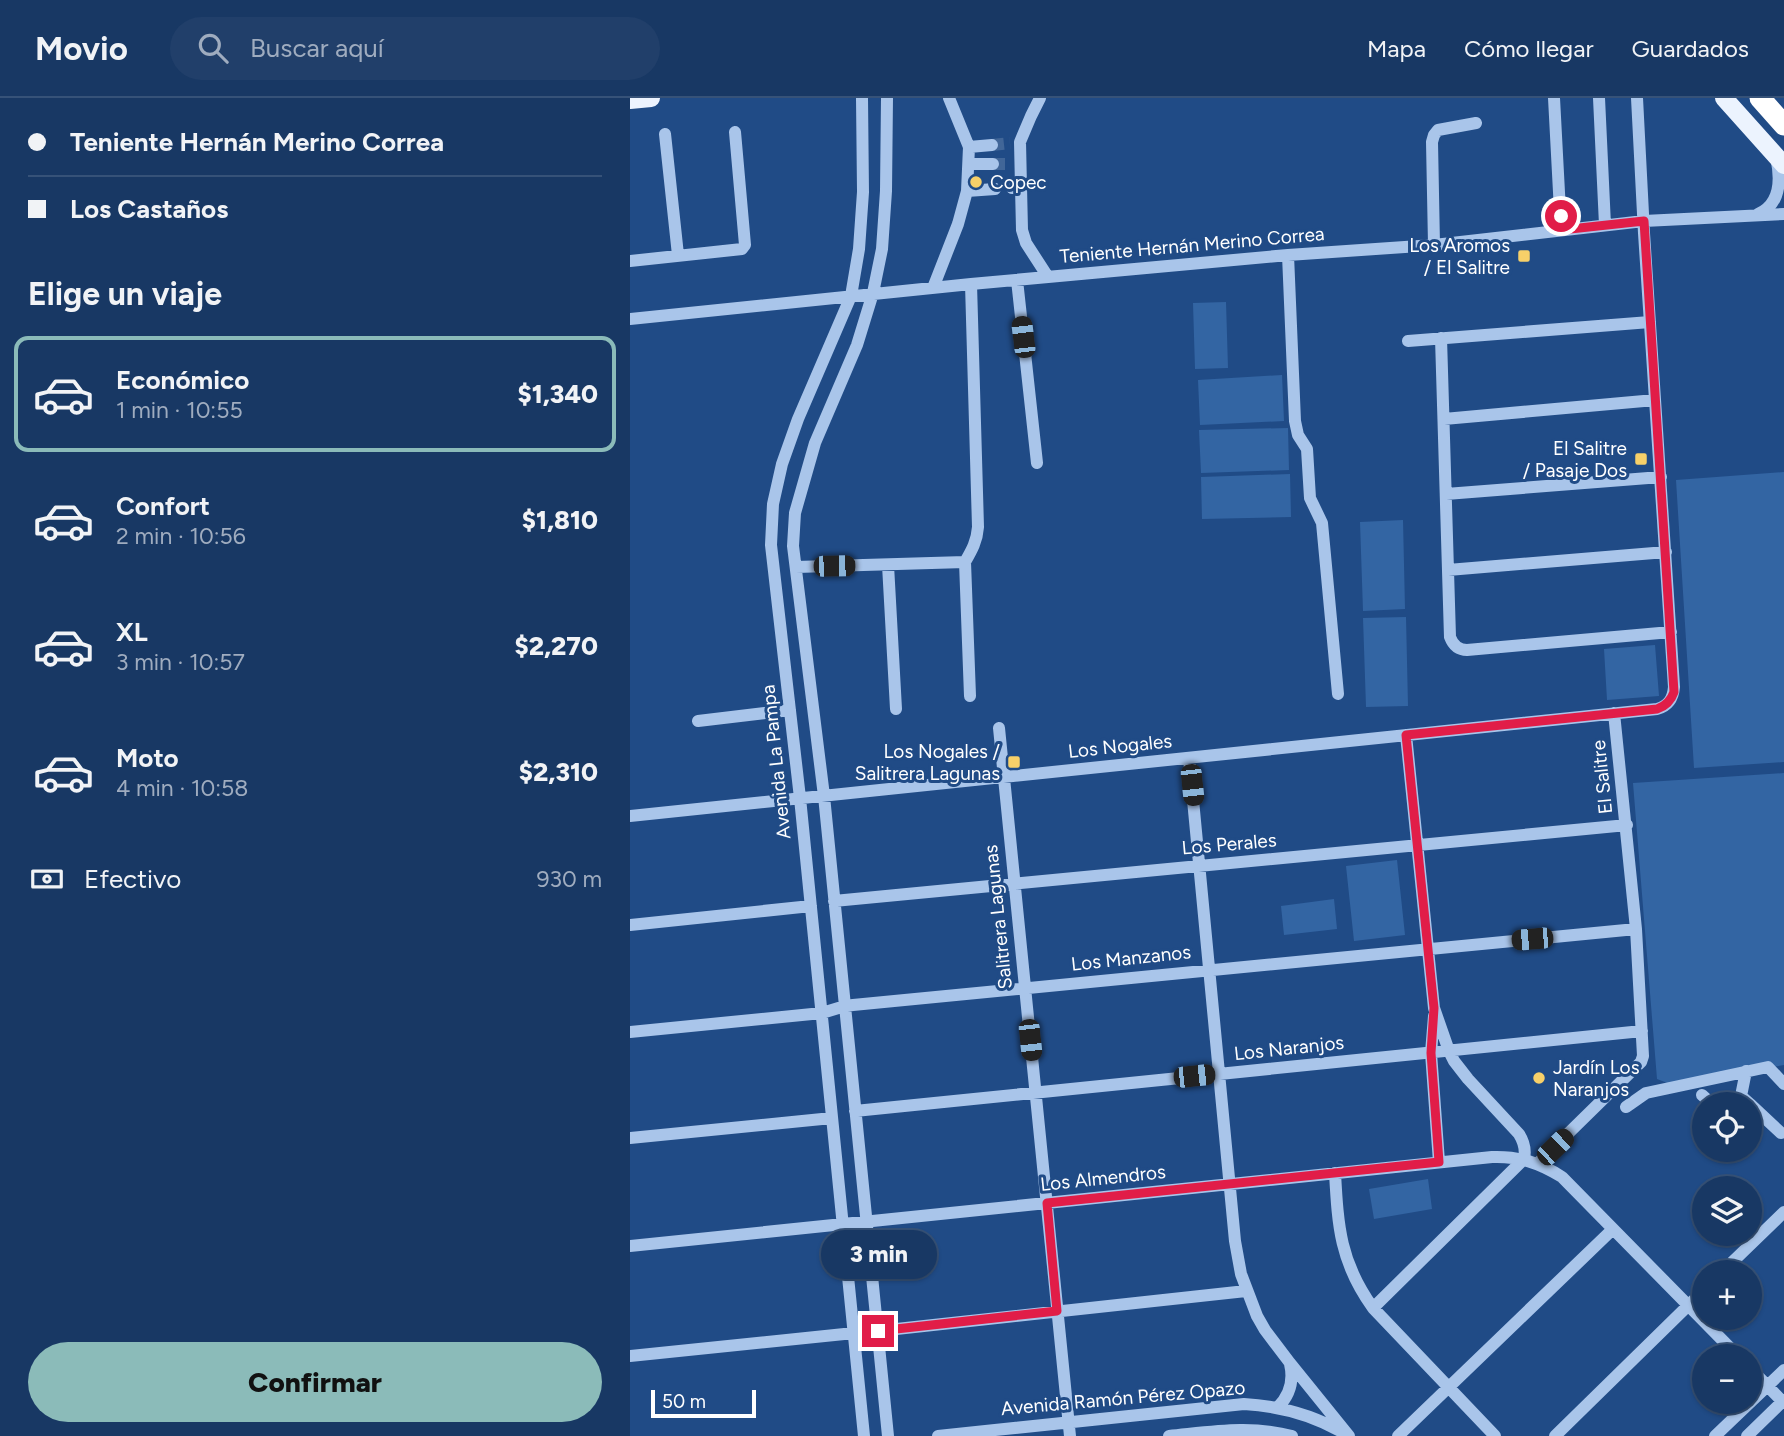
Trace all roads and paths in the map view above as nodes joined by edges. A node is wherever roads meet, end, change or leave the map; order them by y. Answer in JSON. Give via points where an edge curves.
{"nodes":[{"id":1,"x":651,"y":98,"type":"edge"},
{"id":2,"x":862,"y":98,"type":"edge"},
{"id":3,"x":887,"y":98,"type":"edge"},
{"id":4,"x":949,"y":98,"type":"edge"},
{"id":5,"x":1041,"y":98,"type":"edge"},
{"id":6,"x":1554,"y":98,"type":"edge"},
{"id":7,"x":1599,"y":98,"type":"edge"},
{"id":8,"x":1637,"y":98,"type":"edge"},
{"id":9,"x":1724,"y":98,"type":"edge"},
{"id":10,"x":1760,"y":98,"type":"edge"},
{"id":11,"x":630,"y":100,"type":"edge"},
{"id":12,"x":1476,"y":123,"type":"dead end"},
{"id":13,"x":1784,"y":125,"type":"edge"},
{"id":14,"x":735,"y":132,"type":"dead end"},
{"id":15,"x":665,"y":134,"type":"dead end"},
{"id":16,"x":992,"y":145,"type":"tunnel mouth"},
{"id":17,"x":970,"y":147,"type":"junction"},
{"id":18,"x":1779,"y":159,"type":"edge"},
{"id":19,"x":970,"y":164,"type":"junction"},
{"id":20,"x":993,"y":164,"type":"tunnel mouth"},
{"id":21,"x":995,"y":189,"type":"dead end"},
{"id":22,"x":967,"y":191,"type":"junction"},
{"id":23,"x":1757,"y":214,"type":"junction"},
{"id":24,"x":1784,"y":214,"type":"edge"},
{"id":25,"x":1644,"y":221,"type":"junction"},
{"id":26,"x":1605,"y":225,"type":"junction"},
{"id":27,"x":1561,"y":230,"type":"junction"},
{"id":28,"x":1434,"y":245,"type":"junction"},
{"id":29,"x":1288,"y":255,"type":"junction"},
{"id":30,"x":678,"y":256,"type":"junction"},
{"id":31,"x":630,"y":261,"type":"edge"},
{"id":32,"x":1048,"y":277,"type":"junction"},
{"id":33,"x":1017,"y":280,"type":"junction"},
{"id":34,"x":971,"y":284,"type":"junction"},
{"id":35,"x":933,"y":288,"type":"junction"},
{"id":36,"x":873,"y":293,"type":"junction"},
{"id":37,"x":851,"y":296,"type":"junction"},
{"id":38,"x":630,"y":319,"type":"edge"},
{"id":39,"x":1650,"y":322,"type":"junction"},
{"id":40,"x":1441,"y":338,"type":"junction"},
{"id":41,"x":1408,"y":341,"type":"dead end"},
{"id":42,"x":1655,"y":400,"type":"junction"},
{"id":43,"x":1444,"y":419,"type":"junction"},
{"id":44,"x":1037,"y":463,"type":"dead end"},
{"id":45,"x":1661,"y":477,"type":"junction"},
{"id":46,"x":1446,"y":494,"type":"junction"},
{"id":47,"x":1666,"y":552,"type":"junction"},
{"id":48,"x":965,"y":562,"type":"junction"},
{"id":49,"x":888,"y":565,"type":"junction"},
{"id":50,"x":796,"y":567,"type":"junction"},
{"id":51,"x":1448,"y":570,"type":"junction"},
{"id":52,"x":1671,"y":632,"type":"junction"},
{"id":53,"x":1338,"y":694,"type":"dead end"},
{"id":54,"x":970,"y":696,"type":"dead end"},
{"id":55,"x":896,"y":709,"type":"dead end"},
{"id":56,"x":790,"y":710,"type":"junction"},
{"id":57,"x":1615,"y":713,"type":"junction"},
{"id":58,"x":698,"y":721,"type":"dead end"},
{"id":59,"x":999,"y":728,"type":"dead end"},
{"id":60,"x":1406,"y":735,"type":"junction"},
{"id":61,"x":1189,"y":758,"type":"junction"},
{"id":62,"x":1004,"y":777,"type":"junction"},
{"id":63,"x":824,"y":796,"type":"junction"},
{"id":64,"x":800,"y":799,"type":"junction"},
{"id":65,"x":630,"y":816,"type":"edge"},
{"id":66,"x":1627,"y":825,"type":"junction"},
{"id":67,"x":1418,"y":845,"type":"junction"},
{"id":68,"x":1200,"y":866,"type":"junction"},
{"id":69,"x":1014,"y":883,"type":"junction"},
{"id":70,"x":834,"y":901,"type":"junction"},
{"id":71,"x":811,"y":906,"type":"junction"},
{"id":72,"x":630,"y":925,"type":"edge"},
{"id":73,"x":1636,"y":929,"type":"junction"},
{"id":74,"x":1428,"y":949,"type":"junction"},
{"id":75,"x":1210,"y":970,"type":"junction"},
{"id":76,"x":1025,"y":988,"type":"junction"},
{"id":77,"x":845,"y":1006,"type":"junction"},
{"id":78,"x":1434,"y":1008,"type":"junction"},
{"id":79,"x":822,"y":1013,"type":"junction"},
{"id":80,"x":1642,"y":1031,"type":"junction"},
{"id":81,"x":630,"y":1032,"type":"edge"},
{"id":82,"x":1449,"y":1051,"type":"junction"},
{"id":83,"x":1431,"y":1053,"type":"junction"},
{"id":84,"x":1746,"y":1071,"type":"junction"},
{"id":85,"x":1220,"y":1074,"type":"junction"},
{"id":86,"x":1784,"y":1084,"type":"edge"},
{"id":87,"x":1745,"y":1092,"type":"edge"},
{"id":88,"x":1035,"y":1093,"type":"junction"},
{"id":89,"x":1626,"y":1107,"type":"dead end"},
{"id":90,"x":855,"y":1111,"type":"junction"},
{"id":91,"x":1762,"y":1117,"type":"edge"},
{"id":92,"x":832,"y":1118,"type":"junction"},
{"id":93,"x":1781,"y":1133,"type":"dead end"},
{"id":94,"x":630,"y":1138,"type":"edge"},
{"id":95,"x":1524,"y":1159,"type":"junction"},
{"id":96,"x":1439,"y":1162,"type":"junction"},
{"id":97,"x":1537,"y":1164,"type":"junction"},
{"id":98,"x":1335,"y":1173,"type":"junction"},
{"id":99,"x":1230,"y":1184,"type":"junction"},
{"id":100,"x":1047,"y":1203,"type":"junction"},
{"id":101,"x":1784,"y":1212,"type":"edge"},
{"id":102,"x":866,"y":1222,"type":"junction"},
{"id":103,"x":843,"y":1224,"type":"junction"},
{"id":104,"x":1613,"y":1229,"type":"junction"},
{"id":105,"x":630,"y":1247,"type":"edge"},
{"id":106,"x":1734,"y":1260,"type":"edge"},
{"id":107,"x":1246,"y":1291,"type":"junction"},
{"id":108,"x":1692,"y":1302,"type":"edge"},
{"id":109,"x":1689,"y":1305,"type":"junction"},
{"id":110,"x":1373,"y":1308,"type":"junction"},
{"id":111,"x":1057,"y":1311,"type":"junction"},
{"id":112,"x":878,"y":1331,"type":"junction"},
{"id":113,"x":854,"y":1333,"type":"junction"},
{"id":114,"x":1726,"y":1344,"type":"edge"},
{"id":115,"x":630,"y":1356,"type":"edge"},
{"id":116,"x":1290,"y":1363,"type":"junction"},
{"id":117,"x":1784,"y":1370,"type":"edge"},
{"id":118,"x":1762,"y":1381,"type":"edge"},
{"id":119,"x":1767,"y":1386,"type":"junction"},
{"id":120,"x":1449,"y":1387,"type":"junction"},
{"id":121,"x":1783,"y":1401,"type":"edge"},
{"id":122,"x":1278,"y":1407,"type":"junction"},
{"id":123,"x":1069,"y":1422,"type":"junction"},
{"id":124,"x":864,"y":1436,"type":"edge"},
{"id":125,"x":888,"y":1436,"type":"edge"},
{"id":126,"x":939,"y":1436,"type":"edge"},
{"id":127,"x":1070,"y":1436,"type":"edge"},
{"id":128,"x":1169,"y":1436,"type":"edge"},
{"id":129,"x":1292,"y":1436,"type":"edge"},
{"id":130,"x":1348,"y":1436,"type":"edge"},
{"id":131,"x":1398,"y":1436,"type":"edge"},
{"id":132,"x":1495,"y":1436,"type":"edge"},
{"id":133,"x":1555,"y":1436,"type":"edge"},
{"id":134,"x":1715,"y":1436,"type":"edge"},
{"id":135,"x":1746,"y":1436,"type":"edge"}],
"edges":[{"from":1,"to":11,"type":"main road"},
{"from":2,"to":37,"type":"street","name":"Avenida La Pampa","via":[[863,192]]},
{"from":3,"to":36,"type":"street","via":[[883,249]]},
{"from":4,"to":17,"type":"street"},
{"from":5,"to":32,"type":"street","via":[[1015,143],[1016,187],[1026,243]]},
{"from":6,"to":27,"type":"street"},
{"from":7,"to":26,"type":"street"},
{"from":8,"to":25,"type":"street","name":"El Salitre"},
{"from":9,"to":18,"type":"main road"},
{"from":10,"to":13,"type":"highway"},
{"from":12,"to":28,"type":"street","via":[[1438,130],[1434,135]]},
{"from":14,"to":30,"type":"street","via":[[746,245]]},
{"from":15,"to":30,"type":"street"},
{"from":16,"to":17,"type":"street"},
{"from":17,"to":19,"type":"street"},
{"from":18,"to":23,"type":"street","via":[[1777,193],[1771,205]]},
{"from":19,"to":20,"type":"street"},
{"from":19,"to":22,"type":"street"},
{"from":21,"to":22,"type":"street"},
{"from":22,"to":35,"type":"street"},
{"from":23,"to":24,"type":"street","name":"Teniente Hernán Merino Correa"},
{"from":23,"to":25,"type":"street","name":"Teniente Hernán Merino Correa"},
{"from":25,"to":26,"type":"street","name":"Teniente Hernán Merino Correa"},
{"from":25,"to":39,"type":"street","name":"El Salitre"},
{"from":26,"to":27,"type":"street","name":"Teniente Hernán Merino Correa"},
{"from":27,"to":28,"type":"street","name":"Teniente Hernán Merino Correa"},
{"from":28,"to":29,"type":"street","name":"Teniente Hernán Merino Correa"},
{"from":29,"to":32,"type":"street","name":"Teniente Hernán Merino Correa"},
{"from":29,"to":53,"type":"street","via":[[1295,421],[1307,449],[1310,498],[1322,523]]},
{"from":30,"to":31,"type":"street"},
{"from":32,"to":33,"type":"street","name":"Teniente Hernán Merino Correa"},
{"from":33,"to":34,"type":"street","name":"Teniente Hernán Merino Correa"},
{"from":33,"to":44,"type":"street"},
{"from":34,"to":35,"type":"street","name":"Teniente Hernán Merino Correa"},
{"from":34,"to":48,"type":"street","via":[[978,527],[974,548]]},
{"from":35,"to":36,"type":"street","name":"Teniente Hernán Merino Correa"},
{"from":36,"to":37,"type":"street","name":"Teniente Hernán Merino Correa"},
{"from":36,"to":50,"type":"street","via":[[804,478],[795,513]]},
{"from":37,"to":38,"type":"street","name":"Teniente Hernán Merino Correa"},
{"from":37,"to":56,"type":"street","name":"Avenida La Pampa","via":[[798,419],[773,504],[771,545]]},
{"from":39,"to":40,"type":"street"},
{"from":39,"to":42,"type":"street","name":"El Salitre"},
{"from":40,"to":41,"type":"street"},
{"from":40,"to":43,"type":"street"},
{"from":42,"to":43,"type":"street"},
{"from":42,"to":45,"type":"street","name":"El Salitre"},
{"from":43,"to":46,"type":"street"},
{"from":45,"to":46,"type":"street"},
{"from":45,"to":47,"type":"street","name":"El Salitre"},
{"from":46,"to":51,"type":"street"},
{"from":47,"to":51,"type":"street"},
{"from":47,"to":52,"type":"street","name":"El Salitre"},
{"from":48,"to":49,"type":"street"},
{"from":48,"to":54,"type":"street"},
{"from":49,"to":50,"type":"street"},
{"from":49,"to":55,"type":"street"},
{"from":50,"to":63,"type":"street"},
{"from":51,"to":52,"type":"street","via":[[1450,638],[1456,647],[1467,650]]},
{"from":52,"to":57,"type":"street","name":"El Salitre","via":[[1672,698],[1657,709]]},
{"from":56,"to":58,"type":"street"},
{"from":56,"to":64,"type":"street","name":"Avenida La Pampa"},
{"from":57,"to":60,"type":"street","name":"Los Nogales"},
{"from":57,"to":66,"type":"street","name":"El Salitre"},
{"from":59,"to":62,"type":"street","name":"Salitrera Lagunas"},
{"from":60,"to":61,"type":"street","name":"Los Nogales"},
{"from":60,"to":67,"type":"street"},
{"from":61,"to":62,"type":"street","name":"Los Nogales"},
{"from":61,"to":68,"type":"street"},
{"from":62,"to":63,"type":"street","name":"Los Nogales"},
{"from":62,"to":69,"type":"street","name":"Salitrera Lagunas"},
{"from":63,"to":64,"type":"street","name":"Los Nogales"},
{"from":63,"to":70,"type":"street"},
{"from":64,"to":65,"type":"street","name":"Los Nogales"},
{"from":64,"to":71,"type":"street","name":"Avenida La Pampa"},
{"from":66,"to":67,"type":"street","name":"Los Perales"},
{"from":66,"to":73,"type":"street","name":"El Salitre"},
{"from":67,"to":68,"type":"street","name":"Los Perales"},
{"from":67,"to":74,"type":"street"},
{"from":68,"to":69,"type":"street","name":"Los Perales"},
{"from":68,"to":75,"type":"street"},
{"from":69,"to":70,"type":"street","name":"Los Perales"},
{"from":69,"to":76,"type":"street","name":"Salitrera Lagunas"},
{"from":70,"to":77,"type":"street"},
{"from":71,"to":72,"type":"street"},
{"from":71,"to":79,"type":"street","name":"Avenida La Pampa"},
{"from":73,"to":74,"type":"street","name":"Los Manzanos"},
{"from":73,"to":80,"type":"street","name":"El Salitre"},
{"from":74,"to":75,"type":"street","name":"Los Manzanos"},
{"from":74,"to":78,"type":"street"},
{"from":75,"to":76,"type":"street","name":"Los Manzanos"},
{"from":75,"to":85,"type":"street"},
{"from":76,"to":77,"type":"street","name":"Los Manzanos"},
{"from":76,"to":88,"type":"street","name":"Salitrera Lagunas"},
{"from":77,"to":79,"type":"street","name":"Los Manzanos"},
{"from":77,"to":90,"type":"street"},
{"from":78,"to":82,"type":"street"},
{"from":78,"to":83,"type":"street"},
{"from":79,"to":81,"type":"street","name":"Los Manzanos"},
{"from":79,"to":92,"type":"street","name":"Avenida La Pampa"},
{"from":80,"to":82,"type":"street","name":"Los Naranjos"},
{"from":80,"to":97,"type":"street","name":"El Salitre","via":[[1641,1062]]},
{"from":82,"to":83,"type":"street","name":"Los Naranjos"},
{"from":82,"to":95,"type":"street","via":[[1468,1079],[1519,1134]]},
{"from":83,"to":85,"type":"street","name":"Los Naranjos"},
{"from":83,"to":96,"type":"street"},
{"from":84,"to":86,"type":"street","via":[[1768,1067]]},
{"from":84,"to":87,"type":"street"},
{"from":84,"to":89,"type":"street","via":[[1646,1094]]},
{"from":85,"to":88,"type":"street","name":"Los Naranjos"},
{"from":85,"to":99,"type":"street"},
{"from":88,"to":90,"type":"street","name":"Los Naranjos"},
{"from":88,"to":100,"type":"street","name":"Salitrera Lagunas"},
{"from":90,"to":102,"type":"street"},
{"from":91,"to":93,"type":"street"},
{"from":92,"to":94,"type":"street"},
{"from":92,"to":103,"type":"street","name":"Avenida La Pampa"},
{"from":95,"to":96,"type":"street","name":"Los Almendros"},
{"from":95,"to":97,"type":"street","name":"Los Almendros"},
{"from":95,"to":110,"type":"street"},
{"from":96,"to":98,"type":"street","name":"Los Almendros"},
{"from":97,"to":104,"type":"street","name":"Los Almendros","via":[[1562,1177]]},
{"from":98,"to":99,"type":"street","name":"Los Almendros"},
{"from":98,"to":110,"type":"street","via":[[1342,1245],[1354,1278]]},
{"from":99,"to":100,"type":"street","name":"Los Almendros"},
{"from":99,"to":107,"type":"street","via":[[1237,1258]]},
{"from":100,"to":102,"type":"street","name":"Los Almendros"},
{"from":100,"to":111,"type":"street","name":"Salitrera Lagunas"},
{"from":101,"to":106,"type":"street"},
{"from":102,"to":103,"type":"street","name":"Los Almendros"},
{"from":102,"to":112,"type":"street"},
{"from":103,"to":105,"type":"street","name":"Los Almendros"},
{"from":103,"to":113,"type":"street","name":"Avenida La Pampa"},
{"from":104,"to":109,"type":"street","name":"Los Almendros"},
{"from":104,"to":120,"type":"street"},
{"from":107,"to":111,"type":"street"},
{"from":107,"to":116,"type":"street","via":[[1265,1330]]},
{"from":108,"to":109,"type":"street"},
{"from":109,"to":114,"type":"street","name":"Los Almendros"},
{"from":109,"to":133,"type":"street"},
{"from":110,"to":120,"type":"street"},
{"from":111,"to":112,"type":"street"},
{"from":111,"to":123,"type":"street","name":"Salitrera Lagunas"},
{"from":112,"to":125,"type":"street"},
{"from":113,"to":115,"type":"street"},
{"from":113,"to":124,"type":"street","name":"Avenida La Pampa"},
{"from":116,"to":122,"type":"street","via":[[1291,1384]]},
{"from":116,"to":130,"type":"street"},
{"from":117,"to":119,"type":"street"},
{"from":118,"to":119,"type":"street"},
{"from":119,"to":121,"type":"street"},
{"from":119,"to":134,"type":"street"},
{"from":120,"to":131,"type":"street"},
{"from":120,"to":132,"type":"street"},
{"from":121,"to":135,"type":"street"},
{"from":122,"to":123,"type":"street","name":"Avenida Ramón Pérez Opazo","via":[[1236,1405]]},
{"from":122,"to":130,"type":"street","name":"Avenida Ramón Pérez Opazo","via":[[1316,1418]]},
{"from":123,"to":126,"type":"street","name":"Avenida Ramón Pérez Opazo"},
{"from":123,"to":127,"type":"street","name":"Salitrera Lagunas"},
{"from":128,"to":129,"type":"street","via":[[1242,1429]]}]}
